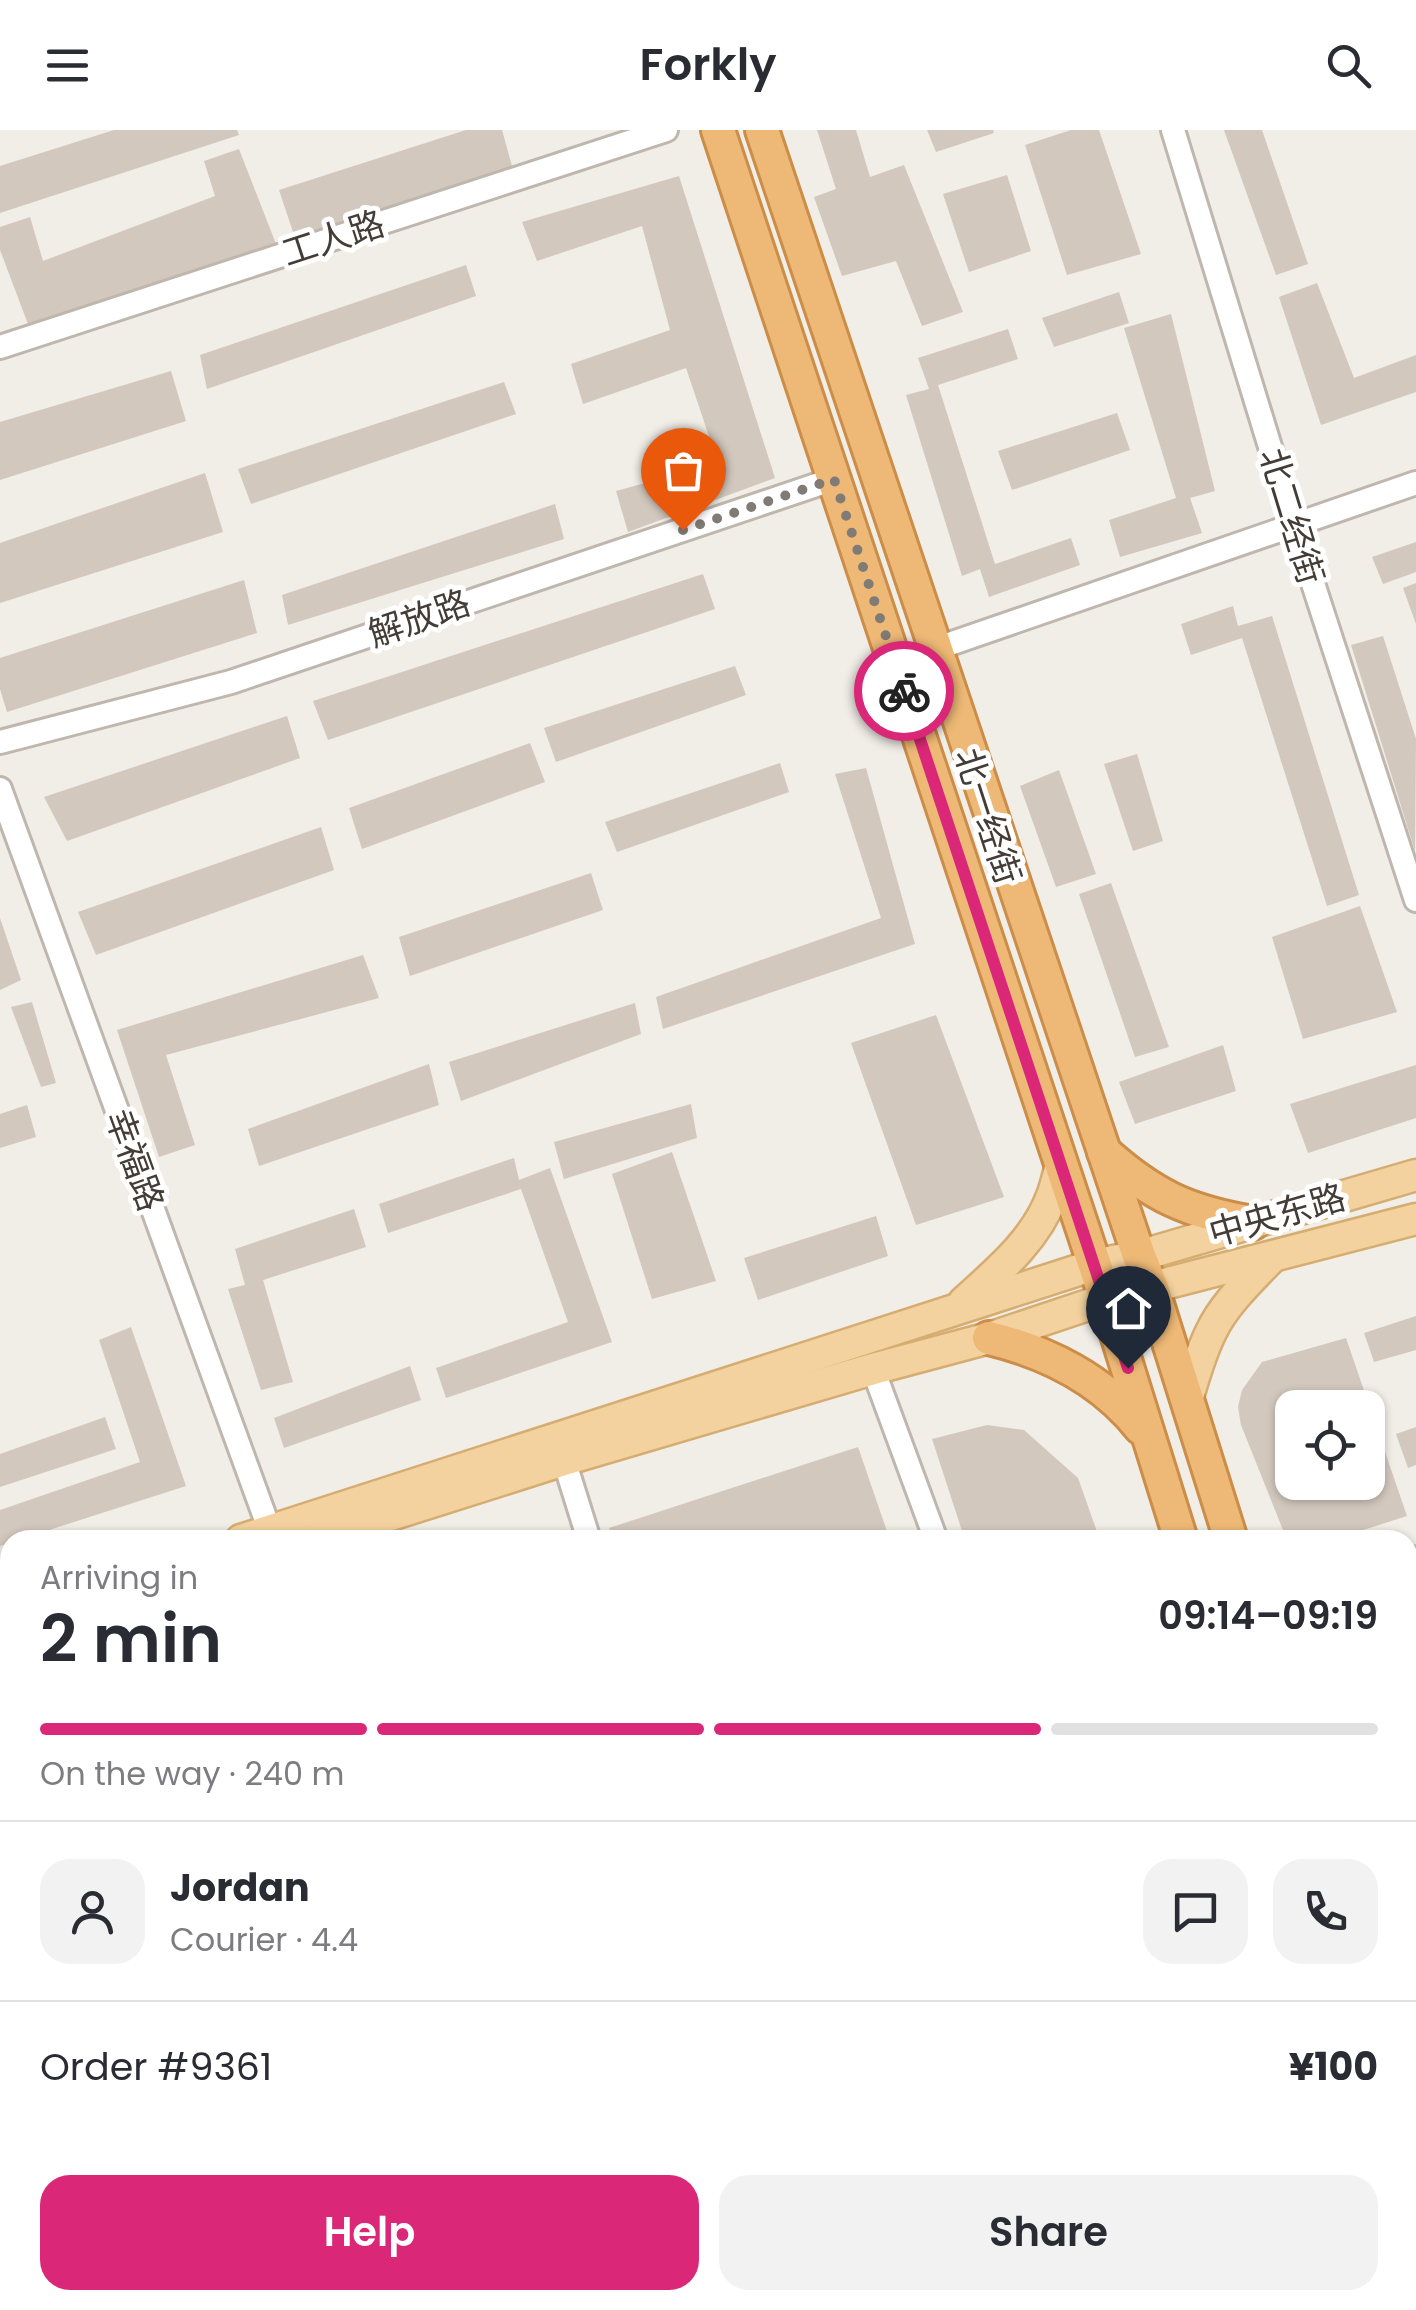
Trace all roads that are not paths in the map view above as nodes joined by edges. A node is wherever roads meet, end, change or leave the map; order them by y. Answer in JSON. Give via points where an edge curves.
{"nodes":[{"id":1,"x":666,"y":130,"type":"edge"},
{"id":2,"x":718,"y":130,"type":"edge"},
{"id":3,"x":762,"y":130,"type":"edge"},
{"id":4,"x":1174,"y":130,"type":"edge"},
{"id":5,"x":0,"y":347,"type":"edge"},
{"id":6,"x":834,"y":479,"type":"junction"},
{"id":7,"x":1416,"y":483,"type":"edge"},
{"id":8,"x":1294,"y":525,"type":"junction"},
{"id":9,"x":936,"y":649,"type":"junction"},
{"id":10,"x":0,"y":742,"type":"edge"},
{"id":11,"x":0,"y":788,"type":"edge"},
{"id":12,"x":1416,"y":900,"type":"edge"},
{"id":13,"x":1104,"y":1152,"type":"junction"},
{"id":14,"x":1061,"y":1165,"type":"junction"},
{"id":15,"x":1416,"y":1175,"type":"edge"},
{"id":16,"x":1416,"y":1218,"type":"edge"},
{"id":17,"x":1253,"y":1223,"type":"junction"},
{"id":18,"x":1139,"y":1256,"type":"junction"},
{"id":19,"x":1272,"y":1257,"type":"junction"},
{"id":20,"x":1094,"y":1265,"type":"junction"},
{"id":21,"x":1152,"y":1288,"type":"junction"},
{"id":22,"x":1106,"y":1298,"type":"junction"},
{"id":23,"x":956,"y":1309,"type":"junction"},
{"id":24,"x":989,"y":1338,"type":"junction"},
{"id":25,"x":873,"y":1368,"type":"junction"},
{"id":26,"x":1187,"y":1400,"type":"junction"},
{"id":27,"x":1149,"y":1438,"type":"junction"},
{"id":28,"x":564,"y":1460,"type":"junction"},
{"id":29,"x":253,"y":1530,"type":"edge"},
{"id":30,"x":271,"y":1530,"type":"edge"},
{"id":31,"x":344,"y":1530,"type":"edge"},
{"id":32,"x":587,"y":1530,"type":"edge"},
{"id":33,"x":932,"y":1530,"type":"edge"},
{"id":34,"x":1178,"y":1530,"type":"edge"},
{"id":35,"x":1227,"y":1530,"type":"edge"}],
"edges":[{"from":1,"to":5,"type":"street","name":"工人路"},
{"from":2,"to":6,"type":"highway","name":"北一经街"},
{"from":3,"to":9,"type":"highway","name":"北一经街"},
{"from":4,"to":8,"type":"street","name":"北二经街"},
{"from":6,"to":10,"type":"street","name":"解放路","via":[[231,682]]},
{"from":6,"to":14,"type":"highway","name":"北一经街"},
{"from":7,"to":8,"type":"street"},
{"from":8,"to":9,"type":"street"},
{"from":8,"to":12,"type":"street","name":"北二经街"},
{"from":9,"to":13,"type":"highway","name":"北一经街"},
{"from":11,"to":29,"type":"street","name":"幸福路"},
{"from":13,"to":17,"type":"highway","via":[[1163,1197],[1210,1216]]},
{"from":13,"to":18,"type":"highway","name":"北一经街"},
{"from":14,"to":20,"type":"highway","name":"北一经街"},
{"from":14,"to":23,"type":"main road","via":[[1035,1228]]},
{"from":15,"to":17,"type":"main road","name":"中央东路"},
{"from":16,"to":19,"type":"main road","name":"中央东路"},
{"from":17,"to":18,"type":"main road","name":"中央东路"},
{"from":18,"to":20,"type":"main road","name":"中央东路"},
{"from":18,"to":21,"type":"highway","name":"北一经街"},
{"from":19,"to":21,"type":"main road","name":"中央东路"},
{"from":19,"to":26,"type":"main road","via":[[1212,1328]]},
{"from":20,"to":22,"type":"highway","name":"北一经街"},
{"from":20,"to":23,"type":"main road","name":"中央东路"},
{"from":21,"to":22,"type":"main road","name":"中央东路"},
{"from":21,"to":26,"type":"highway","name":"北一经街"},
{"from":22,"to":24,"type":"main road","name":"中央东路"},
{"from":22,"to":27,"type":"highway","name":"北一经街"},
{"from":23,"to":30,"type":"main road","name":"中央东路"},
{"from":24,"to":25,"type":"main road","name":"中央东路"},
{"from":24,"to":27,"type":"highway","via":[[1086,1378]]},
{"from":25,"to":28,"type":"main road","name":"中央东路"},
{"from":25,"to":33,"type":"street"},
{"from":26,"to":35,"type":"highway","name":"北一经街"},
{"from":27,"to":34,"type":"highway","name":"北一经街"},
{"from":28,"to":31,"type":"main road","name":"中央东路"},
{"from":28,"to":32,"type":"street"}]}
